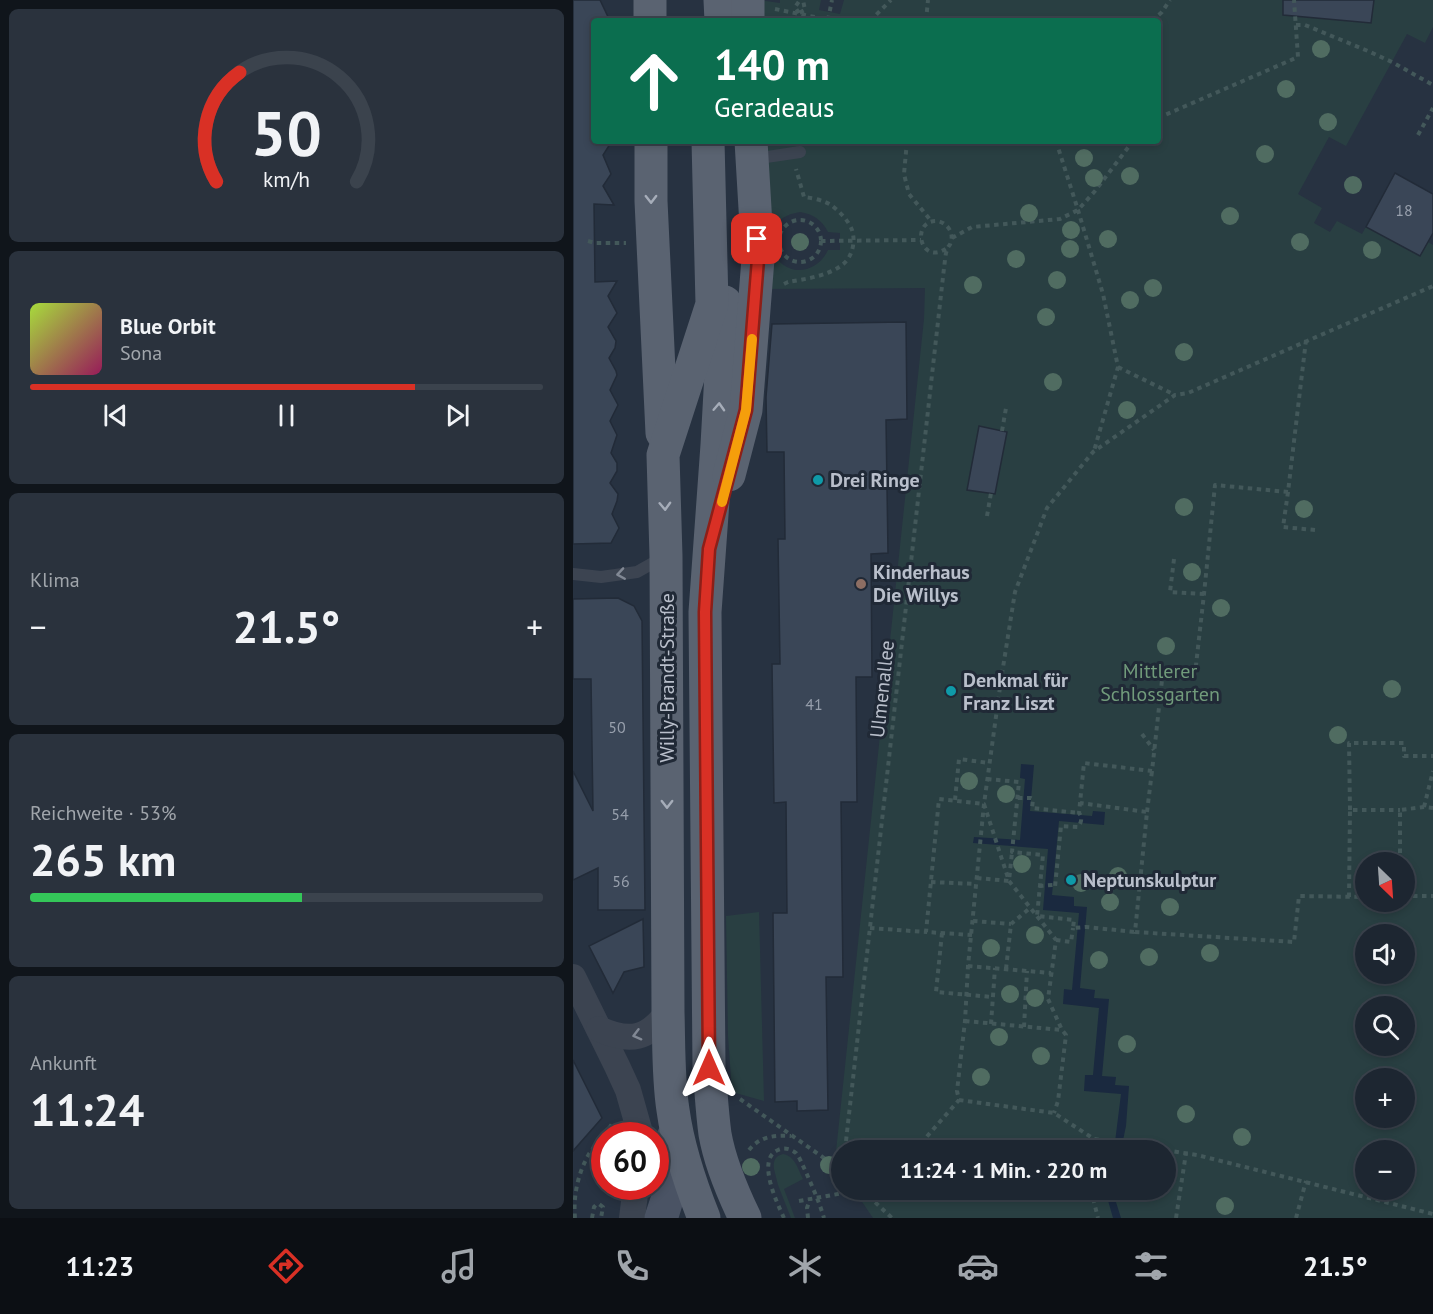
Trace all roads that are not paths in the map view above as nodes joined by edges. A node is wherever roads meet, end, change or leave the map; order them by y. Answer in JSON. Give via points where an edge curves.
{"nodes":[{"id":1,"x":650,"y":0,"type":"edge"},
{"id":2,"x":706,"y":0,"type":"edge"},
{"id":3,"x":720,"y":0,"type":"edge"},
{"id":4,"x":650,"y":18,"type":"edge"},
{"id":5,"x":706,"y":18,"type":"edge"},
{"id":6,"x":721,"y":18,"type":"edge"},
{"id":7,"x":651,"y":144,"type":"edge"},
{"id":8,"x":708,"y":144,"type":"edge"},
{"id":9,"x":720,"y":144,"type":"edge"},
{"id":10,"x":745,"y":147,"type":"edge"},
{"id":11,"x":800,"y":152,"type":"dead end"},
{"id":12,"x":721,"y":185,"type":"junction"},
{"id":13,"x":663,"y":455,"type":"junction"},
{"id":14,"x":709,"y":549,"type":"junction"},
{"id":15,"x":666,"y":556,"type":"junction"},
{"id":16,"x":573,"y":574,"type":"edge"},
{"id":17,"x":573,"y":977,"type":"edge"},
{"id":18,"x":668,"y":1012,"type":"junction"},
{"id":19,"x":599,"y":1029,"type":"junction"},
{"id":20,"x":672,"y":1109,"type":"junction"},
{"id":21,"x":636,"y":1122,"type":"edge"},
{"id":22,"x":716,"y":1136,"type":"junction"},
{"id":23,"x":655,"y":1211,"type":"edge"},
{"id":24,"x":704,"y":1218,"type":"edge"},
{"id":25,"x":745,"y":1218,"type":"edge"}],
"edges":[{"from":1,"to":4,"type":"main road"},
{"from":2,"to":5,"type":"main road"},
{"from":3,"to":6,"type":"main road"},
{"from":7,"to":13,"type":"main road","one_way":true},
{"from":8,"to":13,"type":"main road","name":"Willy-Brandt-Straße","via":[[712,304]]},
{"from":9,"to":12,"type":"main road","name":"Willy-Brandt-Straße"},
{"from":10,"to":11,"type":"lane"},
{"from":10,"to":12,"type":"main road"},
{"from":10,"to":14,"type":"main road","via":[[758,259],[746,410]]},
{"from":14,"to":12,"type":"main road","name":"Willy-Brandt-Straße","one_way":true,"via":[[725,302]]},
{"from":13,"to":15,"type":"main road","name":"Willy-Brandt-Straße","one_way":true},
{"from":14,"to":22,"type":"main road","name":"Willy-Brandt-Straße","via":[[705,612],[709,1068]]},
{"from":15,"to":16,"type":"lane","one_way":true,"via":[[637,572],[601,577]]},
{"from":15,"to":18,"type":"main road","name":"Willy-Brandt-Straße","one_way":true},
{"from":17,"to":19,"type":"street"},
{"from":18,"to":19,"type":"street","one_way":true,"via":[[657,1026],[636,1036],[624,1038]]},
{"from":18,"to":20,"type":"main road","name":"Willy-Brandt-Straße"},
{"from":19,"to":21,"type":"street","via":[[628,1090]]},
{"from":20,"to":23,"type":"main road","via":[[672,1185]]},
{"from":20,"to":24,"type":"main road","name":"Willy-Brandt-Straße","via":[[684,1162]]},
{"from":22,"to":24,"type":"main road","via":[[715,1176]]},
{"from":22,"to":25,"type":"main road","name":"Willy-Brandt-Straße"}]}
